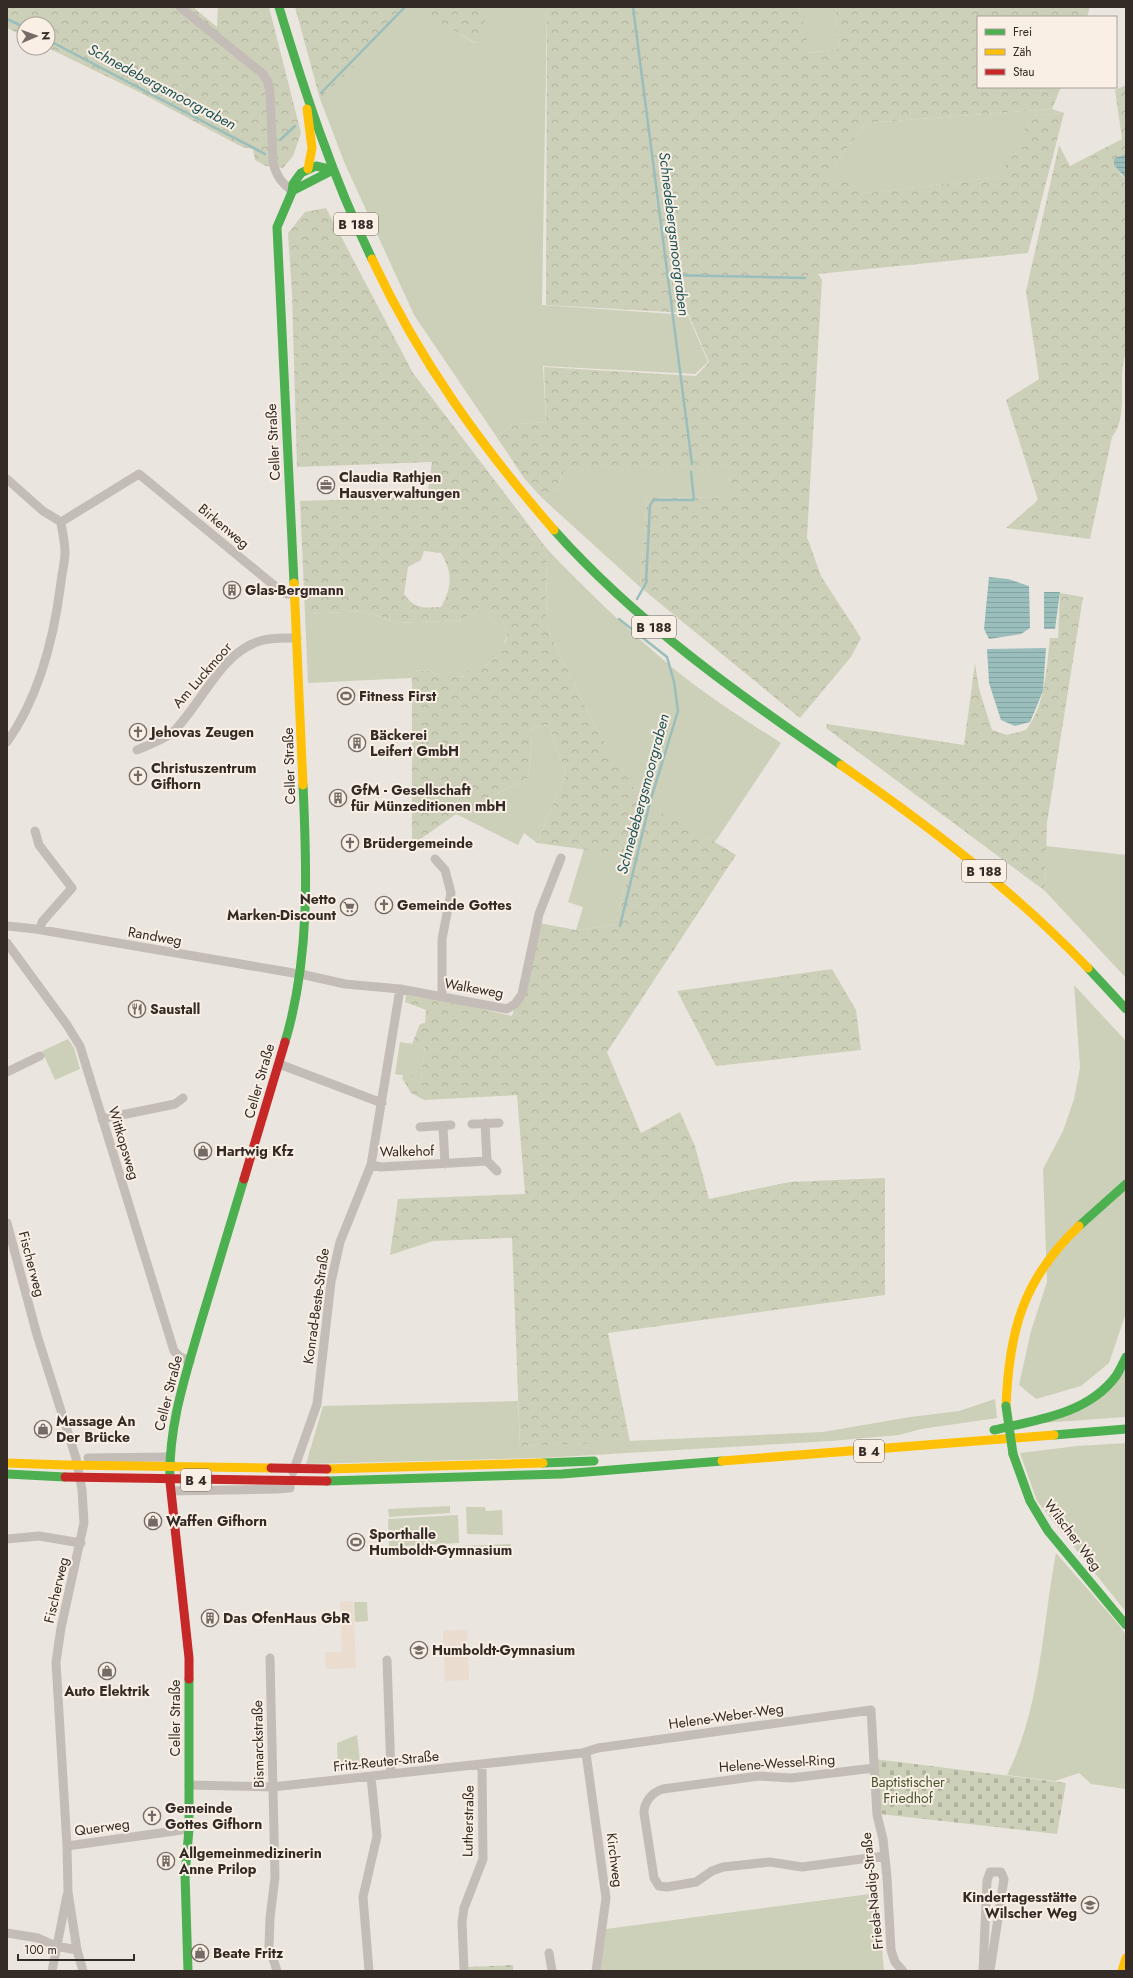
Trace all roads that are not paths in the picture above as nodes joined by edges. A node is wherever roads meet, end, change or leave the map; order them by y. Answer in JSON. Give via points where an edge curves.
{"nodes":[{"id":1,"x":180,"y":7,"type":"edge"},
{"id":2,"x":280,"y":7,"type":"edge"},
{"id":3,"x":305,"y":95,"type":"junction"},
{"id":4,"x":308,"y":169,"type":"junction"},
{"id":5,"x":333,"y":170,"type":"junction"},
{"id":6,"x":292,"y":191,"type":"junction"},
{"id":7,"x":7,"y":479,"type":"edge"},
{"id":8,"x":61,"y":522,"type":"junction"},
{"id":9,"x":288,"y":593,"type":"junction"},
{"id":10,"x":297,"y":638,"type":"junction"},
{"id":11,"x":7,"y":742,"type":"edge"},
{"id":12,"x":137,"y":750,"type":"dead end"},
{"id":13,"x":35,"y":831,"type":"dead end"},
{"id":14,"x":561,"y":858,"type":"dead end"},
{"id":15,"x":435,"y":859,"type":"dead end"},
{"id":16,"x":7,"y":926,"type":"edge"},
{"id":17,"x":40,"y":930,"type":"junction"},
{"id":18,"x":7,"y":943,"type":"edge"},
{"id":19,"x":299,"y":974,"type":"junction"},
{"id":20,"x":1106,"y":987,"type":"junction"},
{"id":21,"x":400,"y":989,"type":"junction"},
{"id":22,"x":1122,"y":993,"type":"dead end"},
{"id":23,"x":442,"y":996,"type":"junction"},
{"id":24,"x":1126,"y":1009,"type":"edge"},
{"id":25,"x":40,"y":1056,"type":"dead end"},
{"id":26,"x":279,"y":1064,"type":"junction"},
{"id":27,"x":8,"y":1070,"type":"edge"},
{"id":28,"x":183,"y":1098,"type":"dead end"},
{"id":29,"x":382,"y":1103,"type":"junction"},
{"id":30,"x":102,"y":1119,"type":"junction"},
{"id":31,"x":486,"y":1123,"type":"junction"},
{"id":32,"x":499,"y":1123,"type":"dead end"},
{"id":33,"x":472,"y":1124,"type":"dead end"},
{"id":34,"x":420,"y":1127,"type":"dead end"},
{"id":35,"x":487,"y":1161,"type":"junction"},
{"id":36,"x":371,"y":1164,"type":"junction"},
{"id":37,"x":444,"y":1164,"type":"junction"},
{"id":38,"x":497,"y":1171,"type":"dead end"},
{"id":39,"x":1126,"y":1184,"type":"edge"},
{"id":40,"x":7,"y":1223,"type":"edge"},
{"id":41,"x":10,"y":1251,"type":"edge"},
{"id":42,"x":1126,"y":1357,"type":"edge"},
{"id":43,"x":190,"y":1361,"type":"junction"},
{"id":44,"x":1126,"y":1420,"type":"edge"},
{"id":45,"x":1126,"y":1430,"type":"edge"},
{"id":46,"x":987,"y":1432,"type":"junction"},
{"id":47,"x":170,"y":1457,"type":"junction"},
{"id":48,"x":76,"y":1458,"type":"junction"},
{"id":49,"x":7,"y":1463,"type":"edge"},
{"id":50,"x":7,"y":1474,"type":"edge"},
{"id":51,"x":171,"y":1491,"type":"junction"},
{"id":52,"x":7,"y":1539,"type":"edge"},
{"id":53,"x":81,"y":1543,"type":"junction"},
{"id":54,"x":1126,"y":1625,"type":"edge"},
{"id":55,"x":270,"y":1658,"type":"dead end"},
{"id":56,"x":387,"y":1660,"type":"dead end"},
{"id":57,"x":871,"y":1710,"type":"joint"},
{"id":58,"x":586,"y":1753,"type":"junction"},
{"id":59,"x":482,"y":1764,"type":"junction"},
{"id":60,"x":874,"y":1768,"type":"junction"},
{"id":61,"x":391,"y":1774,"type":"junction"},
{"id":62,"x":371,"y":1777,"type":"junction"},
{"id":63,"x":189,"y":1785,"type":"junction"},
{"id":64,"x":272,"y":1787,"type":"junction"},
{"id":65,"x":189,"y":1829,"type":"junction"},
{"id":66,"x":67,"y":1846,"type":"junction"},
{"id":67,"x":884,"y":1856,"type":"junction"},
{"id":68,"x":68,"y":1892,"type":"junction"},
{"id":69,"x":7,"y":1933,"type":"edge"},
{"id":70,"x":56,"y":1946,"type":"junction"},
{"id":71,"x":77,"y":1950,"type":"junction"},
{"id":72,"x":549,"y":1954,"type":"dead end"},
{"id":73,"x":1126,"y":1958,"type":"edge"},
{"id":74,"x":52,"y":1971,"type":"edge"},
{"id":75,"x":83,"y":1971,"type":"edge"},
{"id":76,"x":188,"y":1971,"type":"edge"},
{"id":77,"x":277,"y":1971,"type":"edge"},
{"id":78,"x":369,"y":1971,"type":"edge"},
{"id":79,"x":464,"y":1971,"type":"edge"},
{"id":80,"x":552,"y":1971,"type":"edge"},
{"id":81,"x":596,"y":1971,"type":"edge"},
{"id":82,"x":903,"y":1971,"type":"edge"},
{"id":83,"x":983,"y":1971,"type":"edge"},
{"id":84,"x":990,"y":1971,"type":"edge"},
{"id":85,"x":1122,"y":1971,"type":"edge"}],
"edges":[{"from":1,"to":6,"type":"street","via":[[263,74],[268,82],[275,173]]},
{"from":2,"to":3,"type":"main road","number":"B 188"},
{"from":3,"to":4,"type":"main road","via":[[312,148]]},
{"from":3,"to":5,"type":"main road","number":"B 188"},
{"from":4,"to":5,"type":"main road","via":[[324,165]]},
{"from":4,"to":6,"type":"main road","name":"Celler Straße","via":[[294,183]]},
{"from":5,"to":6,"type":"main road"},
{"from":5,"to":20,"type":"main road","number":"B 188","via":[[381,278],[432,369],[505,472],[575,552],[614,592],[690,658],[775,720],[890,798],[966,856],[1036,916]]},
{"from":6,"to":9,"type":"main road","name":"Celler Straße","via":[[282,209],[277,227]]},
{"from":7,"to":8,"type":"street","via":[[43,511]]},
{"from":8,"to":9,"type":"street","name":"Birkenweg","via":[[139,474]]},
{"from":8,"to":11,"type":"street","via":[[65,551],[58,610],[34,694],[20,724]]},
{"from":9,"to":10,"type":"main road","name":"Celler Straße"},
{"from":10,"to":12,"type":"street","name":"Am Luckmoor","via":[[261,640],[248,645],[222,670],[172,733]]},
{"from":10,"to":19,"type":"main road","name":"Celler Straße","via":[[307,861],[306,913]]},
{"from":13,"to":17,"type":"street","via":[[39,845],[72,888],[42,922]]},
{"from":14,"to":23,"type":"street","name":"Walkeweg","via":[[539,914],[522,994],[515,1004],[507,1008]]},
{"from":15,"to":23,"type":"street","via":[[445,870],[451,893],[442,939]]},
{"from":16,"to":17,"type":"street","name":"Randweg"},
{"from":17,"to":19,"type":"street","name":"Randweg"},
{"from":18,"to":30,"type":"street","name":"Wittkopsweg","via":[[80,1046]]},
{"from":19,"to":21,"type":"street","name":"Walkeweg","via":[[345,984]]},
{"from":19,"to":26,"type":"main road","name":"Celler Straße"},
{"from":20,"to":22,"type":"main road"},
{"from":20,"to":24,"type":"main road","number":"B 188"},
{"from":21,"to":23,"type":"street","name":"Walkeweg"},
{"from":21,"to":29,"type":"street","name":"Konrad-Beste-Straße"},
{"from":25,"to":27,"type":"street"},
{"from":26,"to":29,"type":"street"},
{"from":26,"to":43,"type":"main road","name":"Celler Straße"},
{"from":28,"to":30,"type":"street","via":[[175,1104]]},
{"from":29,"to":36,"type":"street","name":"Konrad-Beste-Straße"},
{"from":30,"to":43,"type":"street","name":"Wittkopsweg","via":[[174,1351]]},
{"from":31,"to":32,"type":"street"},
{"from":31,"to":33,"type":"street"},
{"from":31,"to":35,"type":"street"},
{"from":34,"to":37,"type":"street","name":"Walkehof","via":[[447,1125]]},
{"from":35,"to":37,"type":"street","name":"Walkehof"},
{"from":35,"to":38,"type":"street"},
{"from":36,"to":37,"type":"street","name":"Walkehof","via":[[381,1167]]},
{"from":36,"to":51,"type":"street","name":"Konrad-Beste-Straße","via":[[340,1242],[331,1282],[317,1404],[290,1479],[290,1488]]},
{"from":39,"to":54,"type":"main road","name":"Wilscher Weg","bridge":true,"via":[[1070,1232],[1047,1262],[1033,1284],[1018,1319],[1010,1343],[1006,1368],[1006,1406],[1013,1454],[1025,1490],[1038,1516],[1056,1541]]},
{"from":40,"to":41,"type":"street","name":"Fischerweg"},
{"from":41,"to":48,"type":"street","name":"Fischerweg"},
{"from":42,"to":46,"type":"main road","via":[[1107,1387],[1079,1407],[1058,1415]]},
{"from":43,"to":47,"type":"main road","name":"Celler Straße","via":[[176,1410]]},
{"from":44,"to":46,"type":"main road","number":"B 4"},
{"from":45,"to":50,"type":"main road","number":"B 4","bridge":true,"via":[[713,1464],[544,1475],[327,1481],[171,1480]]},
{"from":46,"to":49,"type":"main road","number":"B 4","bridge":true,"via":[[703,1456],[561,1463],[327,1469]]},
{"from":47,"to":48,"type":"street"},
{"from":47,"to":51,"type":"main road","name":"Celler Straße"},
{"from":48,"to":53,"type":"street","name":"Fischerweg","via":[[82,1490],[84,1523]]},
{"from":51,"to":63,"type":"main road","name":"Celler Straße","via":[[189,1658]]},
{"from":52,"to":53,"type":"street","via":[[39,1536]]},
{"from":53,"to":66,"type":"street","name":"Fischerweg","via":[[61,1628],[56,1662]]},
{"from":55,"to":64,"type":"street","name":"Bismarckstraße"},
{"from":56,"to":61,"type":"street"},
{"from":57,"to":58,"type":"street","name":"Helene-Weber-Weg","via":[[598,1748]]},
{"from":57,"to":60,"type":"street","name":"Frieda-Nadig-Straße"},
{"from":58,"to":59,"type":"street","name":"Fritz-Reuter-Straße"},
{"from":58,"to":81,"type":"street","name":"Kirchweg","via":[[606,1898]]},
{"from":59,"to":61,"type":"street","name":"Fritz-Reuter-Straße"},
{"from":59,"to":79,"type":"street","name":"Lutherstraße","via":[[482,1859],[463,1915]]},
{"from":60,"to":67,"type":"street","name":"Frieda-Nadig-Straße","via":[[877,1815]]},
{"from":60,"to":67,"type":"street","name":"Helene-Wessel-Ring","via":[[791,1778],[759,1776],[663,1788],[652,1795],[644,1808],[644,1813],[654,1878],[656,1883],[663,1887],[696,1882],[723,1867],[770,1862],[802,1867]]},
{"from":61,"to":62,"type":"street","name":"Fritz-Reuter-Straße"},
{"from":62,"to":64,"type":"street","name":"Fritz-Reuter-Straße"},
{"from":62,"to":78,"type":"street","via":[[377,1836],[363,1897]]},
{"from":63,"to":64,"type":"street","name":"Fritz-Reuter-Straße"},
{"from":63,"to":65,"type":"main road","name":"Celler Straße"},
{"from":64,"to":77,"type":"street","name":"Bismarckstraße","via":[[275,1877],[268,1946]]},
{"from":65,"to":66,"type":"street","name":"Querweg"},
{"from":65,"to":76,"type":"main road","name":"Celler Straße","via":[[185,1875]]},
{"from":66,"to":68,"type":"street","name":"Fischerweg"},
{"from":67,"to":82,"type":"street","name":"Frieda-Nadig-Straße","via":[[891,1950],[895,1962]]},
{"from":68,"to":70,"type":"street"},
{"from":68,"to":71,"type":"street","name":"Fischerweg"},
{"from":69,"to":70,"type":"street","via":[[38,1938]]},
{"from":70,"to":71,"type":"street"},
{"from":70,"to":74,"type":"street"},
{"from":71,"to":75,"type":"street","name":"Fischerweg"},
{"from":72,"to":80,"type":"street"},
{"from":73,"to":85,"type":"main road"},
{"from":83,"to":84,"type":"street","via":[[987,1881],[990,1872],[1001,1872],[1004,1880]]}]}
